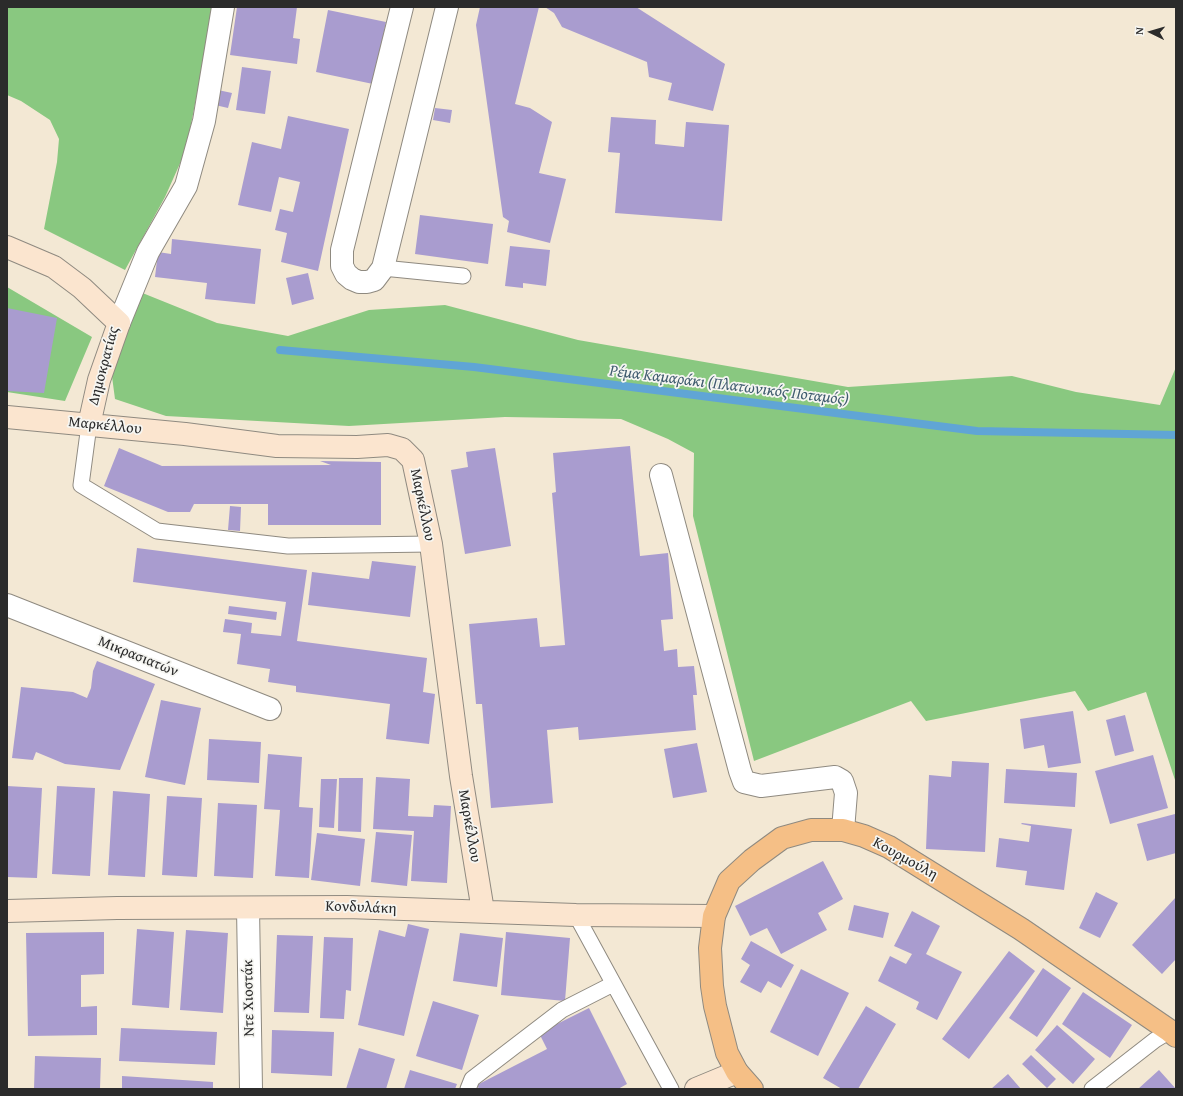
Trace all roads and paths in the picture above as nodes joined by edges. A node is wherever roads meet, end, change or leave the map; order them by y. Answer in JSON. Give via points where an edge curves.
{"nodes":[{"id":1,"x":223,"y":7,"type":"edge"},
{"id":2,"x":402,"y":7,"type":"edge"},
{"id":3,"x":447,"y":7,"type":"edge"},
{"id":4,"x":7,"y":246,"type":"edge"},
{"id":5,"x":383,"y":268,"type":"junction"},
{"id":6,"x":463,"y":276,"type":"dead end"},
{"id":7,"x":119,"y":323,"type":"junction"},
{"id":8,"x":7,"y":417,"type":"edge"},
{"id":9,"x":89,"y":425,"type":"junction"},
{"id":10,"x":661,"y":475,"type":"dead end"},
{"id":11,"x":431,"y":544,"type":"junction"},
{"id":12,"x":7,"y":605,"type":"edge"},
{"id":13,"x":270,"y":709,"type":"dead end"},
{"id":14,"x":843,"y":830,"type":"junction"},
{"id":15,"x":248,"y":908,"type":"junction"},
{"id":16,"x":7,"y":911,"type":"edge"},
{"id":17,"x":483,"y":911,"type":"junction"},
{"id":18,"x":576,"y":915,"type":"junction"},
{"id":19,"x":714,"y":916,"type":"junction"},
{"id":20,"x":613,"y":984,"type":"junction"},
{"id":21,"x":1173,"y":1034,"type":"edge"},
{"id":22,"x":737,"y":1072,"type":"junction"},
{"id":23,"x":251,"y":1089,"type":"edge"},
{"id":24,"x":468,"y":1089,"type":"edge"},
{"id":25,"x":671,"y":1089,"type":"edge"},
{"id":26,"x":696,"y":1089,"type":"edge"},
{"id":27,"x":752,"y":1089,"type":"edge"},
{"id":28,"x":1092,"y":1089,"type":"edge"}],
"edges":[{"from":1,"to":7,"type":"street","via":[[204,121],[186,186],[148,252]]},
{"from":2,"to":5,"type":"street","via":[[341,258],[346,274],[359,282],[374,280]]},
{"from":3,"to":5,"type":"street"},
{"from":4,"to":7,"type":"street","name":"Δημοκρατίας","via":[[54,267],[82,288]]},
{"from":5,"to":6,"type":"lane"},
{"from":7,"to":9,"type":"street","name":"Δημοκρατίας","via":[[99,380]]},
{"from":8,"to":9,"type":"street","name":"Μαρκέλλου"},
{"from":9,"to":11,"type":"street","name":"Μαρκέλλου","via":[[277,446],[388,445],[402,449],[413,460]]},
{"from":9,"to":11,"type":"lane","via":[[81,485],[157,531],[288,546]]},
{"from":10,"to":14,"type":"street","via":[[744,782],[761,786],[835,776],[842,781],[846,793]]},
{"from":11,"to":17,"type":"street","name":"Μαρκέλλου","via":[[461,776]]},
{"from":12,"to":13,"type":"street","name":"Μικρασιατών"},
{"from":14,"to":19,"type":"main road","name":"Κουρμούλη","via":[[811,830],[782,838],[729,881]]},
{"from":14,"to":21,"type":"main road","name":"Κουρμούλη","via":[[889,847],[1021,929]]},
{"from":15,"to":16,"type":"street","name":"Κονδυλάκη"},
{"from":15,"to":17,"type":"street","name":"Κονδυλάκη","via":[[347,907]]},
{"from":15,"to":23,"type":"street","name":"Ντε Χιοστάκ"},
{"from":17,"to":18,"type":"street","name":"Κονδυλάκη"},
{"from":18,"to":19,"type":"street","name":"Κονδυλάκη"},
{"from":18,"to":20,"type":"lane"},
{"from":19,"to":22,"type":"main road","name":"Κουρμούλη","via":[[710,948],[712,986],[727,1053]]},
{"from":20,"to":24,"type":"lane","via":[[562,1010],[472,1078]]},
{"from":20,"to":25,"type":"lane"},
{"from":21,"to":28,"type":"lane","via":[[1155,1040]]},
{"from":22,"to":26,"type":"street"},
{"from":22,"to":27,"type":"main road","name":"Κουρμούλη"}]}
